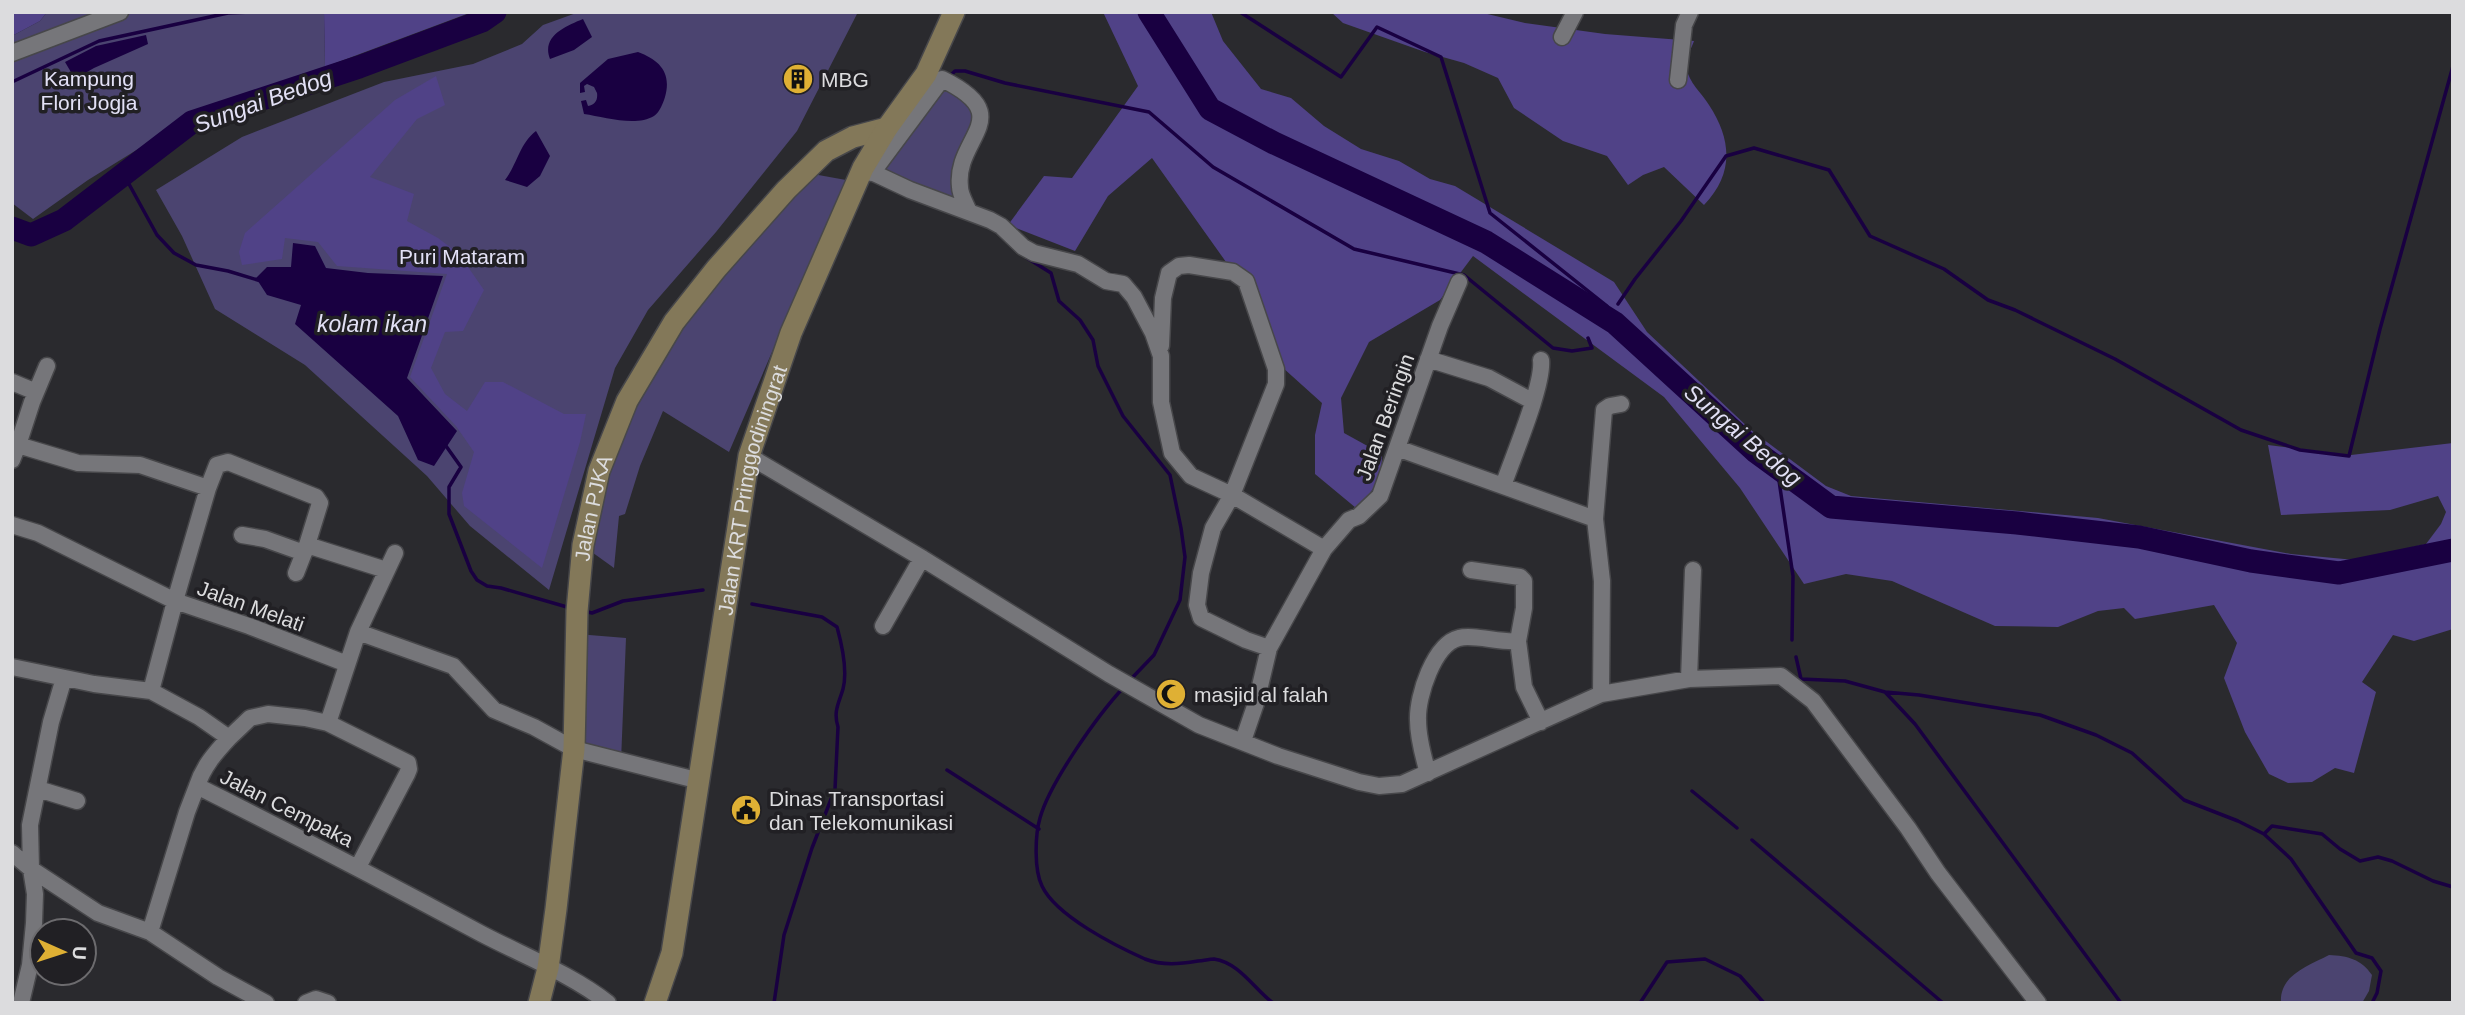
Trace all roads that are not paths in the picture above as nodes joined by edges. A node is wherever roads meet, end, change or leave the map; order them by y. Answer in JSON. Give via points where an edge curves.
{"nodes":[{"id":1,"x":120,"y":12,"type":"edge"},
{"id":2,"x":954,"y":12,"type":"edge"},
{"id":3,"x":1575,"y":12,"type":"edge"},
{"id":4,"x":1690,"y":12,"type":"edge"},
{"id":5,"x":1562,"y":37,"type":"dead end"},
{"id":6,"x":12,"y":53,"type":"edge"},
{"id":7,"x":1678,"y":80,"type":"dead end"},
{"id":8,"x":887,"y":128,"type":"junction"},
{"id":9,"x":867,"y":171,"type":"junction"},
{"id":10,"x":969,"y":212,"type":"junction"},
{"id":11,"x":1460,"y":282,"type":"dead end"},
{"id":12,"x":1161,"y":356,"type":"junction"},
{"id":13,"x":1428,"y":359,"type":"junction"},
{"id":14,"x":1541,"y":360,"type":"dead end"},
{"id":15,"x":47,"y":366,"type":"dead end"},
{"id":16,"x":12,"y":382,"type":"edge"},
{"id":17,"x":36,"y":392,"type":"junction"},
{"id":18,"x":1532,"y":401,"type":"junction"},
{"id":19,"x":1621,"y":404,"type":"dead end"},
{"id":20,"x":1397,"y":448,"type":"junction"},
{"id":21,"x":14,"y":449,"type":"edge"},
{"id":22,"x":749,"y":456,"type":"junction"},
{"id":23,"x":1503,"y":486,"type":"junction"},
{"id":24,"x":208,"y":488,"type":"junction"},
{"id":25,"x":1232,"y":495,"type":"junction"},
{"id":26,"x":1595,"y":519,"type":"junction"},
{"id":27,"x":12,"y":525,"type":"edge"},
{"id":28,"x":242,"y":535,"type":"dead end"},
{"id":29,"x":306,"y":549,"type":"junction"},
{"id":30,"x":1324,"y":550,"type":"junction"},
{"id":31,"x":395,"y":553,"type":"dead end"},
{"id":32,"x":922,"y":558,"type":"junction"},
{"id":33,"x":386,"y":570,"type":"junction"},
{"id":34,"x":1471,"y":570,"type":"dead end"},
{"id":35,"x":1693,"y":570,"type":"dead end"},
{"id":36,"x":296,"y":573,"type":"dead end"},
{"id":37,"x":175,"y":601,"type":"junction"},
{"id":38,"x":883,"y":626,"type":"dead end"},
{"id":39,"x":358,"y":632,"type":"junction"},
{"id":40,"x":1518,"y":641,"type":"junction"},
{"id":41,"x":1269,"y":649,"type":"junction"},
{"id":42,"x":347,"y":664,"type":"junction"},
{"id":43,"x":12,"y":667,"type":"edge"},
{"id":44,"x":64,"y":678,"type":"junction"},
{"id":45,"x":1689,"y":679,"type":"junction"},
{"id":46,"x":151,"y":691,"type":"junction"},
{"id":47,"x":1601,"y":694,"type":"junction"},
{"id":48,"x":1541,"y":722,"type":"junction"},
{"id":49,"x":328,"y":723,"type":"junction"},
{"id":50,"x":229,"y":738,"type":"junction"},
{"id":51,"x":1243,"y":741,"type":"junction"},
{"id":52,"x":574,"y":749,"type":"junction"},
{"id":53,"x":1428,"y":773,"type":"junction"},
{"id":54,"x":700,"y":781,"type":"junction"},
{"id":55,"x":197,"y":786,"type":"junction"},
{"id":56,"x":38,"y":789,"type":"junction"},
{"id":57,"x":77,"y":801,"type":"dead end"},
{"id":58,"x":12,"y":853,"type":"edge"},
{"id":59,"x":358,"y":867,"type":"junction"},
{"id":60,"x":31,"y":869,"type":"junction"},
{"id":61,"x":150,"y":932,"type":"junction"},
{"id":62,"x":548,"y":968,"type":"junction"},
{"id":63,"x":21,"y":1003,"type":"edge"},
{"id":64,"x":266,"y":1003,"type":"edge"},
{"id":65,"x":306,"y":1003,"type":"edge"},
{"id":66,"x":328,"y":1003,"type":"edge"},
{"id":67,"x":539,"y":1003,"type":"edge"},
{"id":68,"x":608,"y":1003,"type":"edge"},
{"id":69,"x":655,"y":1003,"type":"edge"},
{"id":70,"x":2038,"y":1003,"type":"edge"}],
"edges":[{"from":1,"to":6,"type":"street"},
{"from":2,"to":8,"type":"main road","name":"Jalan KRT Pringgodiningrat","via":[[926,74]]},
{"from":3,"to":5,"type":"street"},
{"from":4,"to":7,"type":"street","via":[[1684,25]]},
{"from":8,"to":9,"type":"main road","name":"Jalan KRT Pringgodiningrat"},
{"from":8,"to":52,"type":"main road","name":"Jalan PJKA","via":[[853,137],[826,151],[786,190],[674,322],[627,401],[599,471],[583,545]]},
{"from":9,"to":10,"type":"street"},
{"from":9,"to":10,"type":"street","via":[[943,79],[972,96],[978,105],[978,127],[961,171],[960,188]]},
{"from":9,"to":22,"type":"main road","name":"Jalan KRT Pringgodiningrat","via":[[791,332]]},
{"from":10,"to":12,"type":"street","via":[[1001,226],[1034,253],[1078,264],[1106,281],[1123,284],[1134,297]]},
{"from":11,"to":13,"type":"street","name":"Jalan Beringin"},
{"from":12,"to":25,"type":"street","via":[[1161,402],[1172,453],[1191,476]]},
{"from":12,"to":25,"type":"street","via":[[1169,273],[1189,265],[1233,272],[1246,281],[1277,376]]},
{"from":13,"to":18,"type":"street","via":[[1489,378]]},
{"from":13,"to":20,"type":"street","name":"Jalan Beringin"},
{"from":14,"to":18,"type":"street"},
{"from":15,"to":17,"type":"street"},
{"from":16,"to":17,"type":"street"},
{"from":17,"to":21,"type":"street"},
{"from":18,"to":23,"type":"street"},
{"from":19,"to":26,"type":"street","via":[[1604,410]]},
{"from":20,"to":23,"type":"street"},
{"from":20,"to":30,"type":"street","name":"Jalan Beringin","via":[[1380,496],[1349,520]]},
{"from":21,"to":24,"type":"street","via":[[78,463],[140,465]]},
{"from":22,"to":32,"type":"street"},
{"from":22,"to":54,"type":"main road","name":"Jalan KRT Pringgodiningrat"},
{"from":23,"to":26,"type":"street"},
{"from":24,"to":29,"type":"street","via":[[217,465],[228,462],[316,497],[320,503]]},
{"from":24,"to":37,"type":"street","name":"Jalan Melati"},
{"from":25,"to":30,"type":"street"},
{"from":25,"to":41,"type":"street","via":[[1213,528],[1197,605],[1201,618]]},
{"from":26,"to":47,"type":"street","via":[[1602,594]]},
{"from":27,"to":37,"type":"street","via":[[38,533]]},
{"from":28,"to":29,"type":"street"},
{"from":29,"to":33,"type":"street"},
{"from":29,"to":36,"type":"street"},
{"from":30,"to":41,"type":"street","name":"Jalan Beringin"},
{"from":31,"to":33,"type":"street"},
{"from":32,"to":38,"type":"street"},
{"from":32,"to":51,"type":"street","via":[[1109,674],[1199,725]]},
{"from":33,"to":39,"type":"street"},
{"from":34,"to":40,"type":"street","via":[[1524,581]]},
{"from":35,"to":45,"type":"street"},
{"from":37,"to":42,"type":"street","name":"Jalan Melati"},
{"from":37,"to":46,"type":"street"},
{"from":39,"to":42,"type":"street"},
{"from":39,"to":52,"type":"street","via":[[453,666],[494,710]]},
{"from":40,"to":48,"type":"street","via":[[1524,687]]},
{"from":40,"to":53,"type":"street","via":[[1462,637],[1439,651],[1417,718]]},
{"from":41,"to":51,"type":"street","name":"Jalan Beringin"},
{"from":42,"to":49,"type":"street"},
{"from":43,"to":44,"type":"street","name":"Jalan Cempaka"},
{"from":44,"to":46,"type":"street","name":"Jalan Cempaka"},
{"from":44,"to":56,"type":"street"},
{"from":45,"to":47,"type":"street"},
{"from":45,"to":70,"type":"street","via":[[1781,676],[1813,701]]},
{"from":46,"to":50,"type":"street","name":"Jalan Cempaka"},
{"from":47,"to":48,"type":"street"},
{"from":48,"to":53,"type":"street"},
{"from":49,"to":50,"type":"street","via":[[268,714],[250,718]]},
{"from":49,"to":59,"type":"street","via":[[397,755],[409,766]]},
{"from":50,"to":55,"type":"street","name":"Jalan Cempaka","via":[[213,755]]},
{"from":51,"to":53,"type":"street","via":[[1379,786],[1402,784]]},
{"from":52,"to":54,"type":"street"},
{"from":52,"to":62,"type":"main road","name":"Jalan PJKA"},
{"from":54,"to":69,"type":"main road","name":"Jalan KRT Pringgodiningrat","via":[[673,953]]},
{"from":55,"to":59,"type":"street","name":"Jalan Cempaka"},
{"from":55,"to":61,"type":"street"},
{"from":56,"to":57,"type":"street"},
{"from":56,"to":60,"type":"street","via":[[30,825]]},
{"from":58,"to":60,"type":"street"},
{"from":59,"to":62,"type":"street","name":"Jalan Cempaka"},
{"from":60,"to":61,"type":"street","via":[[98,913]]},
{"from":60,"to":63,"type":"street","via":[[34,923]]},
{"from":61,"to":64,"type":"street"},
{"from":62,"to":67,"type":"main road","name":"Jalan PJKA"},
{"from":62,"to":68,"type":"street","name":"Jalan Cempaka"},
{"from":65,"to":66,"type":"street","via":[[316,999]]}]}
